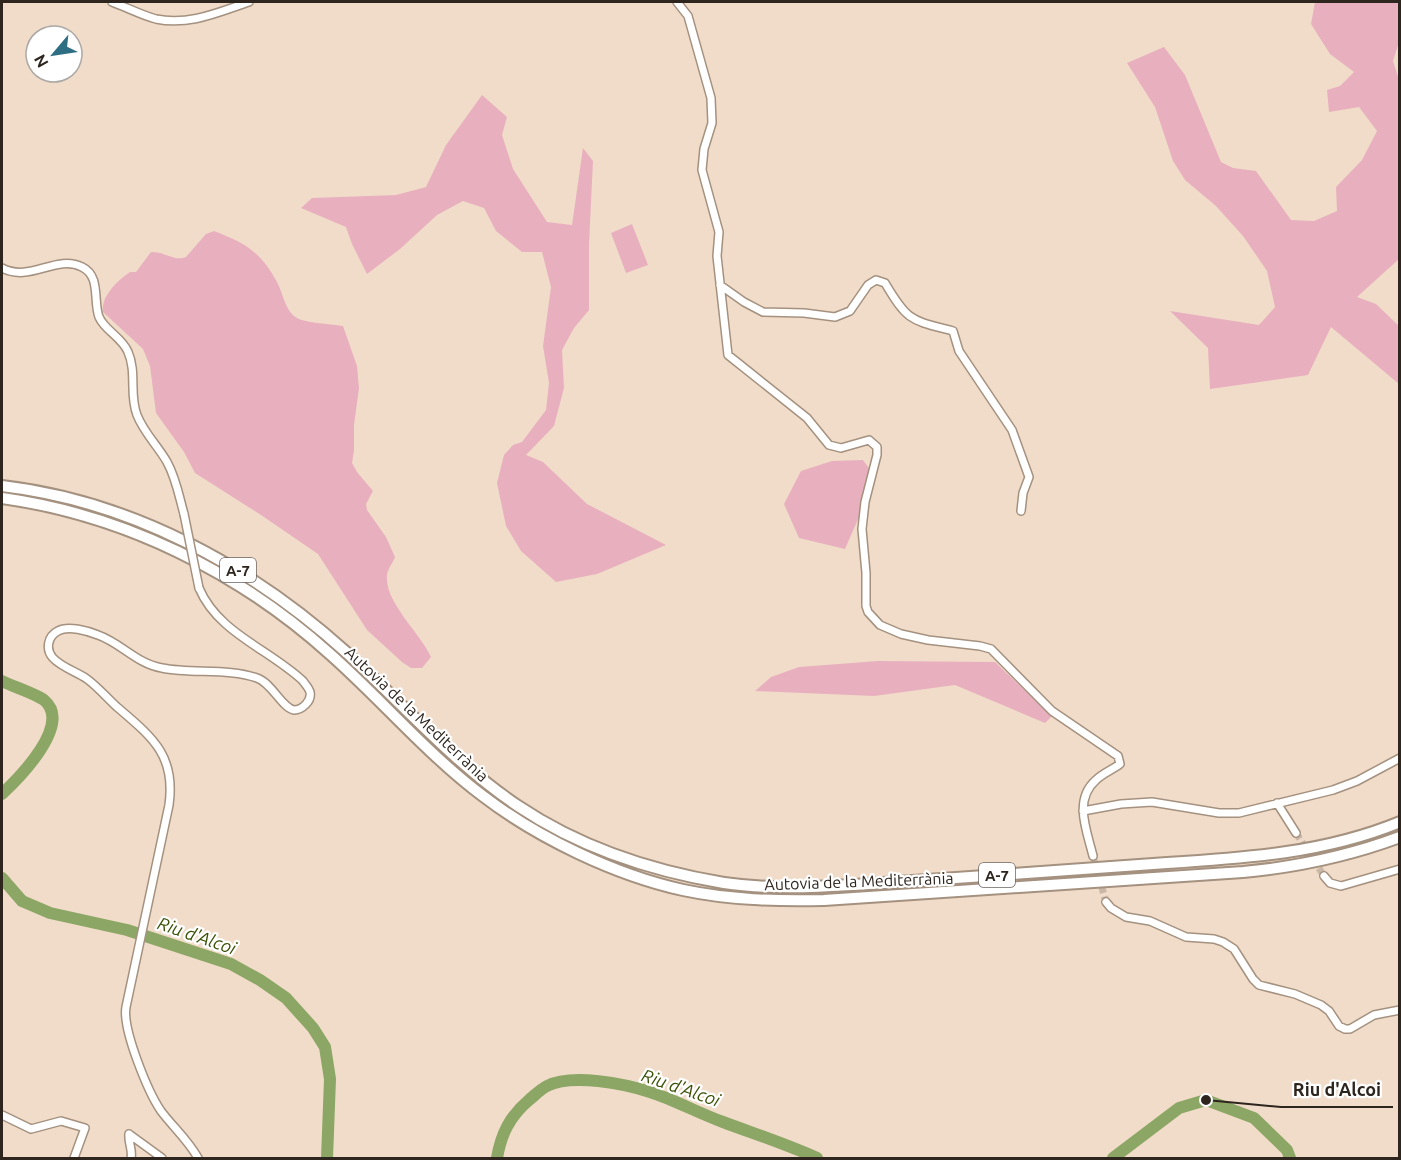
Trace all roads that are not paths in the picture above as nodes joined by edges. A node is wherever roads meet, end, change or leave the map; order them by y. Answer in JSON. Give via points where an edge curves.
{"nodes":[{"id":1,"x":112,"y":2,"type":"edge"},
{"id":2,"x":249,"y":2,"type":"edge"},
{"id":3,"x":677,"y":2,"type":"edge"},
{"id":4,"x":2,"y":268,"type":"edge"},
{"id":5,"x":720,"y":285,"type":"junction"},
{"id":6,"x":2,"y":486,"type":"edge"},
{"id":7,"x":2,"y":498,"type":"edge"},
{"id":8,"x":1021,"y":511,"type":"dead end"},
{"id":9,"x":1400,"y":758,"type":"edge"},
{"id":10,"x":1278,"y":803,"type":"junction"},
{"id":11,"x":1083,"y":811,"type":"junction"},
{"id":12,"x":1400,"y":822,"type":"edge"},
{"id":13,"x":1296,"y":833,"type":"tunnel mouth"},
{"id":14,"x":1400,"y":837,"type":"edge"},
{"id":15,"x":1093,"y":856,"type":"tunnel mouth"},
{"id":16,"x":1400,"y":868,"type":"edge"},
{"id":17,"x":1324,"y":876,"type":"tunnel mouth"},
{"id":18,"x":1106,"y":902,"type":"tunnel mouth"},
{"id":19,"x":1400,"y":1010,"type":"edge"},
{"id":20,"x":2,"y":1115,"type":"edge"},
{"id":21,"x":76,"y":1157,"type":"edge"},
{"id":22,"x":131,"y":1158,"type":"edge"},
{"id":23,"x":162,"y":1158,"type":"edge"},
{"id":24,"x":198,"y":1158,"type":"edge"}],
"edges":[{"from":1,"to":2,"type":"street","via":[[156,19],[181,21]]},
{"from":3,"to":5,"type":"street","via":[[688,16],[711,94],[712,123],[702,170],[718,228]]},
{"from":4,"to":24,"type":"street","bridge":true,"via":[[29,273],[72,264],[89,272],[99,316],[129,354],[136,413],[173,474],[199,588],[210,609],[303,681],[310,691],[305,706],[296,710],[285,705],[267,683],[252,676],[160,668],[91,633],[62,629],[49,642],[54,660],[86,678],[147,732],[165,759],[170,805],[125,1012],[127,1031],[154,1100]]},
{"from":5,"to":8,"type":"street","via":[[763,312],[835,317],[850,311],[876,280],[885,283],[898,306],[913,320],[953,331],[959,351],[1012,430],[1029,477]]},
{"from":5,"to":11,"type":"street","via":[[731,358],[807,418],[829,445],[841,448],[866,440],[876,447],[862,529],[868,612],[880,625],[901,634],[991,649],[1052,711],[1118,756],[1120,764],[1094,781],[1088,790]]},
{"from":6,"to":12,"type":"highway","name":"Autovia de la Mediterrània","number":"A-7","via":[[88,504],[139,522],[171,534],[234,568],[318,627],[430,734],[520,808],[595,846],[656,868],[721,882],[824,887],[1239,859],[1324,846]]},
{"from":7,"to":14,"type":"highway","name":"Autovia de la Mediterrània","number":"A-7","via":[[115,525],[215,570],[289,620],[330,654],[426,747],[497,806],[589,857],[682,890],[755,900],[824,900],[1249,872],[1307,864]]},
{"from":9,"to":10,"type":"street","via":[[1344,786]]},
{"from":10,"to":11,"type":"street","via":[[1227,814],[1152,802]]},
{"from":10,"to":13,"type":"street"},
{"from":11,"to":15,"type":"street"},
{"from":16,"to":17,"type":"street","via":[[1341,886]]},
{"from":18,"to":19,"type":"street","via":[[1126,917],[1155,922],[1186,937],[1223,942],[1234,949],[1259,985],[1321,1005],[1345,1029],[1370,1017]]},
{"from":20,"to":21,"type":"street","via":[[31,1129],[61,1121],[85,1128]]},
{"from":22,"to":23,"type":"street","via":[[129,1134]]}]}
